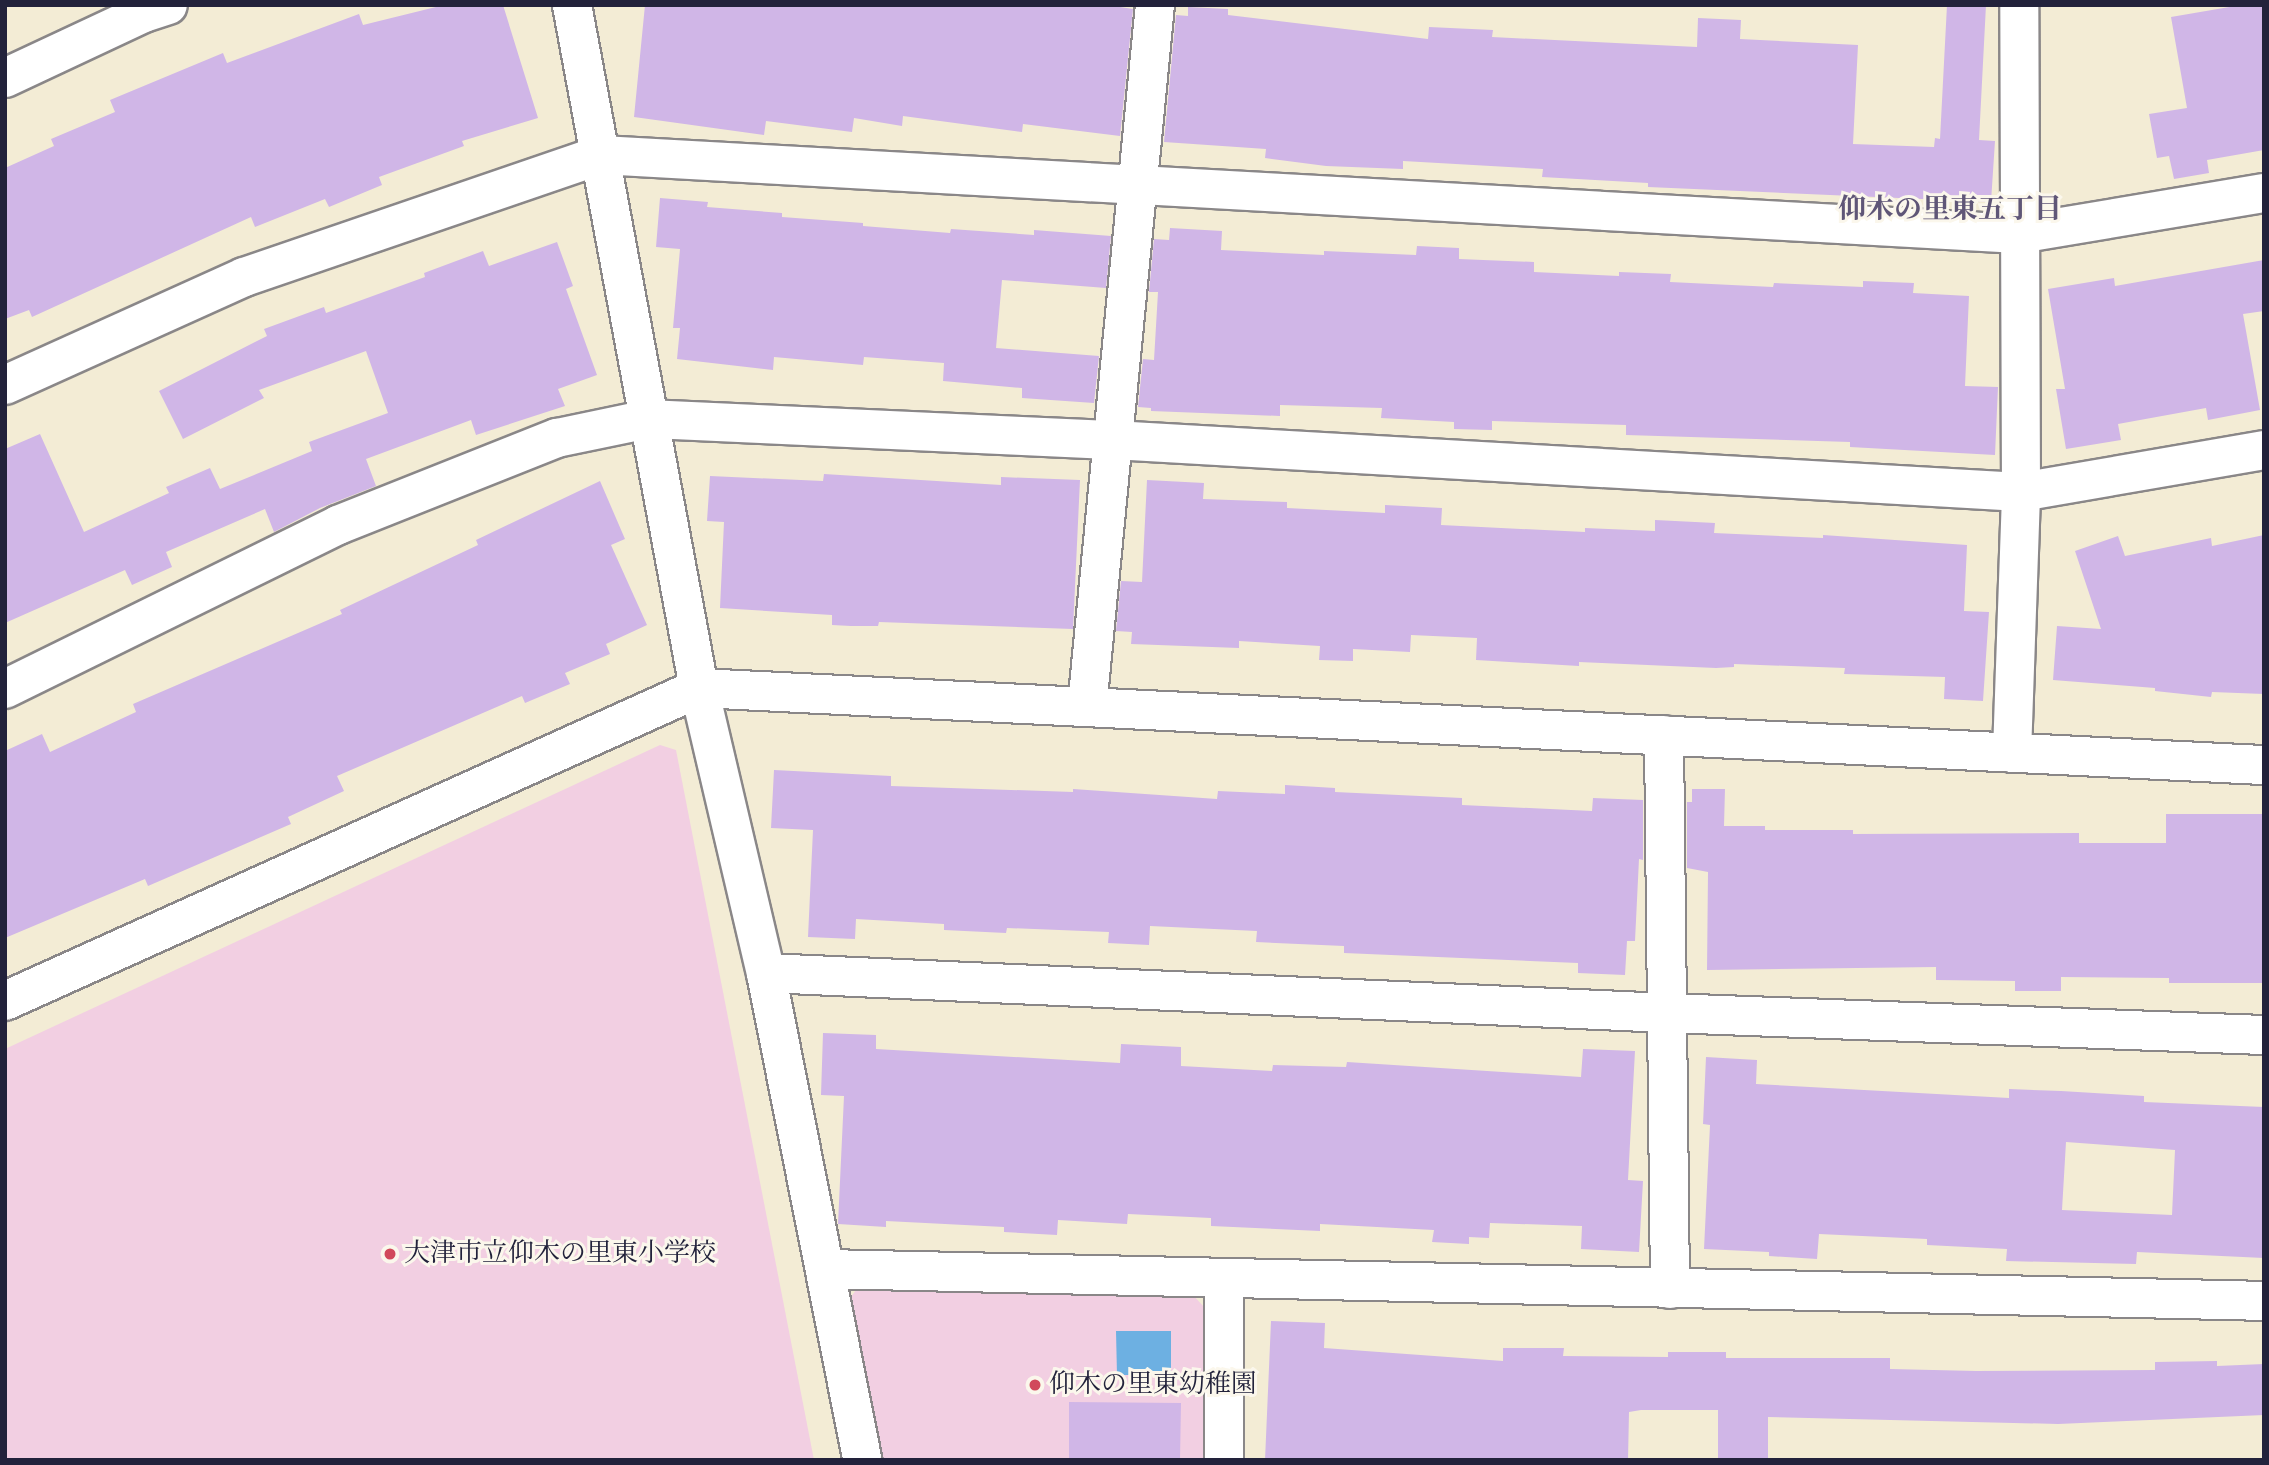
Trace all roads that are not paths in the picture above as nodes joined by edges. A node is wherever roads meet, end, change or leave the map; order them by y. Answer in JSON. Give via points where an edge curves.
{"nodes":[{"id":1,"x":168,"y":5,"type":"edge"},
{"id":2,"x":572,"y":5,"type":"edge"},
{"id":3,"x":1155,"y":5,"type":"edge"},
{"id":4,"x":2019,"y":5,"type":"edge"},
{"id":5,"x":5,"y":78,"type":"edge"},
{"id":6,"x":601,"y":155,"type":"junction"},
{"id":7,"x":1138,"y":185,"type":"junction"},
{"id":8,"x":2264,"y":192,"type":"edge"},
{"id":9,"x":2019,"y":234,"type":"junction"},
{"id":10,"x":5,"y":385,"type":"edge"},
{"id":11,"x":649,"y":419,"type":"junction"},
{"id":12,"x":1113,"y":440,"type":"junction"},
{"id":13,"x":2264,"y":450,"type":"edge"},
{"id":14,"x":2021,"y":492,"type":"junction"},
{"id":15,"x":699,"y":688,"type":"junction"},
{"id":16,"x":5,"y":689,"type":"edge"},
{"id":17,"x":1087,"y":707,"type":"junction"},
{"id":18,"x":1664,"y":736,"type":"junction"},
{"id":19,"x":2012,"y":753,"type":"junction"},
{"id":20,"x":2264,"y":765,"type":"edge"},
{"id":21,"x":766,"y":973,"type":"junction"},
{"id":22,"x":5,"y":1001,"type":"edge"},
{"id":23,"x":1667,"y":1013,"type":"junction"},
{"id":24,"x":2264,"y":1035,"type":"edge"},
{"id":25,"x":825,"y":1269,"type":"junction"},
{"id":26,"x":1224,"y":1279,"type":"junction"},
{"id":27,"x":1670,"y":1289,"type":"junction"},
{"id":28,"x":2264,"y":1301,"type":"edge"},
{"id":29,"x":862,"y":1460,"type":"edge"},
{"id":30,"x":1224,"y":1460,"type":"edge"}],
"edges":[{"from":1,"to":5,"type":"street"},
{"from":2,"to":6,"type":"street"},
{"from":3,"to":7,"type":"street"},
{"from":4,"to":9,"type":"street"},
{"from":6,"to":7,"type":"street"},
{"from":6,"to":10,"type":"street","via":[[244,277]]},
{"from":6,"to":11,"type":"street"},
{"from":7,"to":9,"type":"street"},
{"from":7,"to":12,"type":"street"},
{"from":8,"to":9,"type":"street"},
{"from":9,"to":14,"type":"street"},
{"from":11,"to":12,"type":"street"},
{"from":11,"to":15,"type":"street"},
{"from":11,"to":16,"type":"street","via":[[557,438],[338,525]]},
{"from":12,"to":14,"type":"street"},
{"from":12,"to":17,"type":"street"},
{"from":13,"to":14,"type":"street"},
{"from":14,"to":19,"type":"street"},
{"from":15,"to":17,"type":"street"},
{"from":15,"to":21,"type":"street"},
{"from":15,"to":22,"type":"street"},
{"from":17,"to":18,"type":"street"},
{"from":18,"to":19,"type":"street"},
{"from":18,"to":23,"type":"street"},
{"from":19,"to":20,"type":"street"},
{"from":21,"to":23,"type":"street"},
{"from":21,"to":25,"type":"street"},
{"from":23,"to":24,"type":"street"},
{"from":23,"to":27,"type":"street"},
{"from":25,"to":26,"type":"street"},
{"from":25,"to":29,"type":"street"},
{"from":26,"to":27,"type":"street"},
{"from":26,"to":30,"type":"street"},
{"from":27,"to":28,"type":"street"}]}
